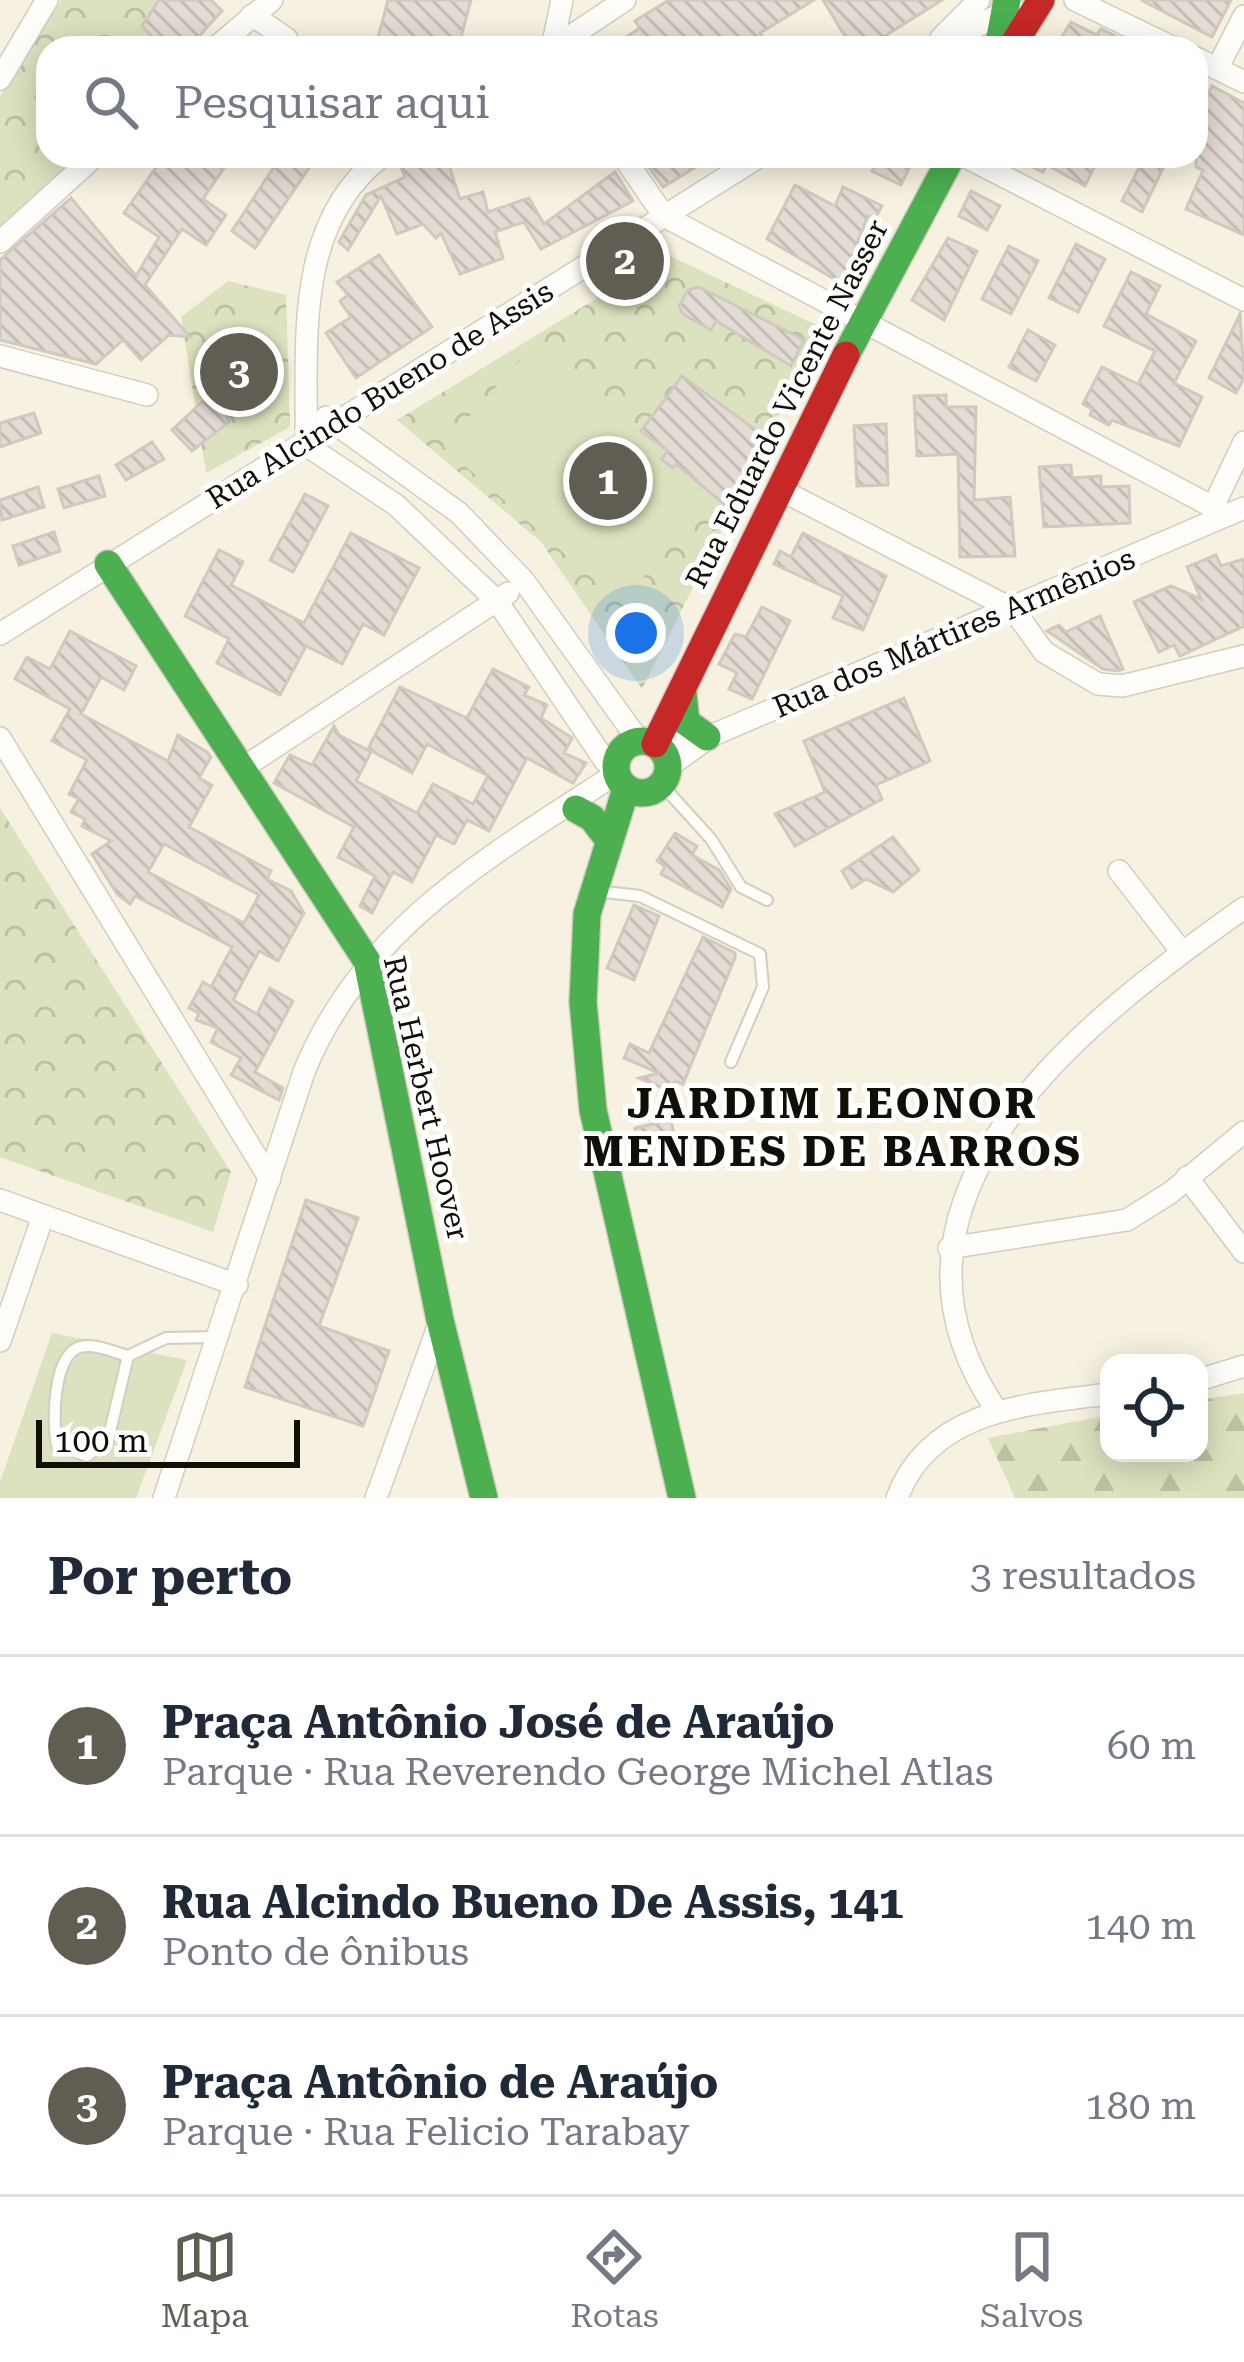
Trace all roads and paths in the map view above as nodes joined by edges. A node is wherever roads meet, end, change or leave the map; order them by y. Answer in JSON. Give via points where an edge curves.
{"nodes":[{"id":1,"x":47,"y":0,"type":"edge"},
{"id":2,"x":272,"y":0,"type":"edge"},
{"id":3,"x":562,"y":0,"type":"edge"},
{"id":4,"x":626,"y":0,"type":"edge"},
{"id":5,"x":1041,"y":0,"type":"edge"},
{"id":6,"x":1075,"y":0,"type":"edge"},
{"id":7,"x":1004,"y":3,"type":"edge"},
{"id":8,"x":252,"y":16,"type":"junction"},
{"id":9,"x":1244,"y":16,"type":"edge"},
{"id":10,"x":229,"y":36,"type":"edge"},
{"id":11,"x":282,"y":36,"type":"edge"},
{"id":12,"x":555,"y":36,"type":"edge"},
{"id":13,"x":571,"y":36,"type":"edge"},
{"id":14,"x":951,"y":36,"type":"edge"},
{"id":15,"x":1000,"y":36,"type":"edge"},
{"id":16,"x":1018,"y":36,"type":"edge"},
{"id":17,"x":1149,"y":36,"type":"edge"},
{"id":18,"x":1208,"y":63,"type":"edge"},
{"id":19,"x":1208,"y":64,"type":"edge"},
{"id":20,"x":0,"y":79,"type":"edge"},
{"id":21,"x":1244,"y":82,"type":"edge"},
{"id":22,"x":82,"y":168,"type":"edge"},
{"id":23,"x":371,"y":168,"type":"edge"},
{"id":24,"x":631,"y":168,"type":"edge"},
{"id":25,"x":741,"y":168,"type":"edge"},
{"id":26,"x":945,"y":168,"type":"edge"},
{"id":27,"x":987,"y":168,"type":"edge"},
{"id":28,"x":664,"y":216,"type":"junction"},
{"id":29,"x":0,"y":242,"type":"edge"},
{"id":30,"x":1244,"y":300,"type":"edge"},
{"id":31,"x":862,"y":322,"type":"junction"},
{"id":32,"x":0,"y":356,"type":"edge"},
{"id":33,"x":147,"y":395,"type":"dead end"},
{"id":34,"x":306,"y":409,"type":"junction"},
{"id":35,"x":337,"y":422,"type":"junction"},
{"id":36,"x":1244,"y":442,"type":"edge"},
{"id":37,"x":306,"y":445,"type":"junction"},
{"id":38,"x":783,"y":491,"type":"junction"},
{"id":39,"x":1228,"y":510,"type":"edge"},
{"id":40,"x":108,"y":564,"type":"junction"},
{"id":41,"x":524,"y":581,"type":"junction"},
{"id":42,"x":497,"y":601,"type":"junction"},
{"id":43,"x":1014,"y":610,"type":"junction"},
{"id":44,"x":0,"y":634,"type":"edge"},
{"id":45,"x":1244,"y":656,"type":"edge"},
{"id":46,"x":683,"y":688,"type":"junction"},
{"id":47,"x":710,"y":736,"type":"junction"},
{"id":48,"x":0,"y":738,"type":"edge"},
{"id":49,"x":641,"y":767,"type":"junction"},
{"id":50,"x":243,"y":768,"type":"junction"},
{"id":51,"x":566,"y":811,"type":"junction"},
{"id":52,"x":609,"y":840,"type":"junction"},
{"id":53,"x":1119,"y":871,"type":"dead end"},
{"id":54,"x":596,"y":882,"type":"junction"},
{"id":55,"x":767,"y":900,"type":"dead end"},
{"id":56,"x":1244,"y":908,"type":"edge"},
{"id":57,"x":1182,"y":952,"type":"junction"},
{"id":58,"x":367,"y":961,"type":"junction"},
{"id":59,"x":731,"y":1062,"type":"dead end"},
{"id":60,"x":1244,"y":1132,"type":"edge"},
{"id":61,"x":1187,"y":1178,"type":"junction"},
{"id":62,"x":270,"y":1179,"type":"junction"},
{"id":63,"x":0,"y":1201,"type":"edge"},
{"id":64,"x":43,"y":1216,"type":"junction"},
{"id":65,"x":949,"y":1248,"type":"junction"},
{"id":66,"x":1244,"y":1252,"type":"edge"},
{"id":67,"x":237,"y":1285,"type":"junction"},
{"id":68,"x":440,"y":1320,"type":"junction"},
{"id":69,"x":216,"y":1337,"type":"junction"},
{"id":70,"x":0,"y":1341,"type":"edge"},
{"id":71,"x":128,"y":1356,"type":"junction"},
{"id":72,"x":1244,"y":1366,"type":"edge"},
{"id":73,"x":1208,"y":1377,"type":"edge"},
{"id":74,"x":1100,"y":1395,"type":"edge"},
{"id":75,"x":997,"y":1411,"type":"junction"},
{"id":76,"x":164,"y":1498,"type":"edge"},
{"id":77,"x":376,"y":1498,"type":"edge"},
{"id":78,"x":484,"y":1498,"type":"edge"},
{"id":79,"x":682,"y":1498,"type":"edge"},
{"id":80,"x":897,"y":1498,"type":"edge"}],
"edges":[{"from":1,"to":20,"type":"street"},
{"from":2,"to":8,"type":"street"},
{"from":3,"to":12,"type":"street"},
{"from":4,"to":13,"type":"street"},
{"from":5,"to":16,"type":"street"},
{"from":6,"to":17,"type":"street"},
{"from":7,"to":14,"type":"street"},
{"from":7,"to":15,"type":"street"},
{"from":8,"to":10,"type":"street"},
{"from":8,"to":11,"type":"street"},
{"from":9,"to":18,"type":"street"},
{"from":19,"to":21,"type":"street"},
{"from":22,"to":29,"type":"street"},
{"from":23,"to":34,"type":"street","via":[[344,199],[307,297]]},
{"from":24,"to":28,"type":"street"},
{"from":25,"to":28,"type":"street","name":"Rua Alcindo Bueno de Assis"},
{"from":26,"to":31,"type":"street","name":"Rua Eduardo Vicente Nasser"},
{"from":27,"to":30,"type":"street"},
{"from":28,"to":31,"type":"street"},
{"from":28,"to":35,"type":"street","name":"Rua Alcindo Bueno de Assis"},
{"from":31,"to":38,"type":"street","name":"Rua Eduardo Vicente Nasser"},
{"from":31,"to":39,"type":"street"},
{"from":32,"to":33,"type":"street"},
{"from":34,"to":35,"type":"street"},
{"from":34,"to":37,"type":"street"},
{"from":35,"to":37,"type":"street","name":"Rua Alcindo Bueno de Assis"},
{"from":35,"to":41,"type":"street","via":[[459,513]]},
{"from":36,"to":39,"type":"street"},
{"from":37,"to":40,"type":"street","name":"Rua Alcindo Bueno de Assis"},
{"from":37,"to":42,"type":"street","via":[[396,505]]},
{"from":38,"to":43,"type":"street"},
{"from":38,"to":46,"type":"street","name":"Rua Eduardo Vicente Nasser"},
{"from":39,"to":43,"type":"street","name":"Rua dos Mártires Armênios"},
{"from":40,"to":44,"type":"street","name":"Rua Alcindo Bueno de Assis"},
{"from":40,"to":50,"type":"street","name":"Rua Herbert Hoover"},
{"from":41,"to":42,"type":"street"},
{"from":41,"to":49,"type":"street"},
{"from":42,"to":49,"type":"street","via":[[605,761]]},
{"from":42,"to":50,"type":"street"},
{"from":43,"to":45,"type":"street","via":[[1044,652],[1098,684],[1123,686]]},
{"from":43,"to":47,"type":"street","name":"Rua dos Mártires Armênios"},
{"from":46,"to":47,"type":"street","via":[[686,722]]},
{"from":46,"to":49,"type":"street","name":"Rua Eduardo Vicente Nasser"},
{"from":47,"to":49,"type":"street","name":"Rua dos Mártires Armênios"},
{"from":48,"to":62,"type":"street"},
{"from":49,"to":51,"type":"street"},
{"from":49,"to":52,"type":"street","name":"Rua Eduardo Vicente Nasser"},
{"from":49,"to":54,"type":"street","name":"Rua Eduardo Vicente Nasser"},
{"from":49,"to":55,"type":"lane","via":[[711,839],[741,886]]},
{"from":50,"to":58,"type":"street","name":"Rua Herbert Hoover"},
{"from":51,"to":52,"type":"street","via":[[592,818]]},
{"from":51,"to":58,"type":"street","via":[[444,892]]},
{"from":52,"to":54,"type":"street","name":"Rua Eduardo Vicente Nasser"},
{"from":53,"to":57,"type":"street"},
{"from":54,"to":59,"type":"lane","via":[[760,954],[763,987]]},
{"from":54,"to":79,"type":"street","name":"Rua Eduardo Vicente Nasser","via":[[581,970],[592,1110]]},
{"from":56,"to":57,"type":"street"},
{"from":57,"to":65,"type":"street","via":[[1079,1039],[1003,1127],[963,1194]]},
{"from":58,"to":62,"type":"street","via":[[318,1039]]},
{"from":58,"to":68,"type":"street","name":"Rua Herbert Hoover"},
{"from":60,"to":61,"type":"street"},
{"from":61,"to":65,"type":"street","via":[[1127,1220]]},
{"from":61,"to":66,"type":"street"},
{"from":62,"to":67,"type":"street"},
{"from":63,"to":64,"type":"street"},
{"from":64,"to":67,"type":"street"},
{"from":64,"to":70,"type":"street"},
{"from":65,"to":75,"type":"street","via":[[956,1333]]},
{"from":67,"to":69,"type":"street"},
{"from":68,"to":77,"type":"street"},
{"from":68,"to":78,"type":"street","name":"Rua Herbert Hoover"},
{"from":69,"to":71,"type":"lane","via":[[166,1338]]},
{"from":69,"to":76,"type":"street"},
{"from":71,"to":71,"type":"lane","via":[[108,1440],[87,1456],[70,1454],[57,1445],[52,1426],[65,1356],[91,1346]]},
{"from":72,"to":73,"type":"street"},
{"from":74,"to":75,"type":"street"},
{"from":75,"to":80,"type":"street","via":[[937,1441]]}]}
